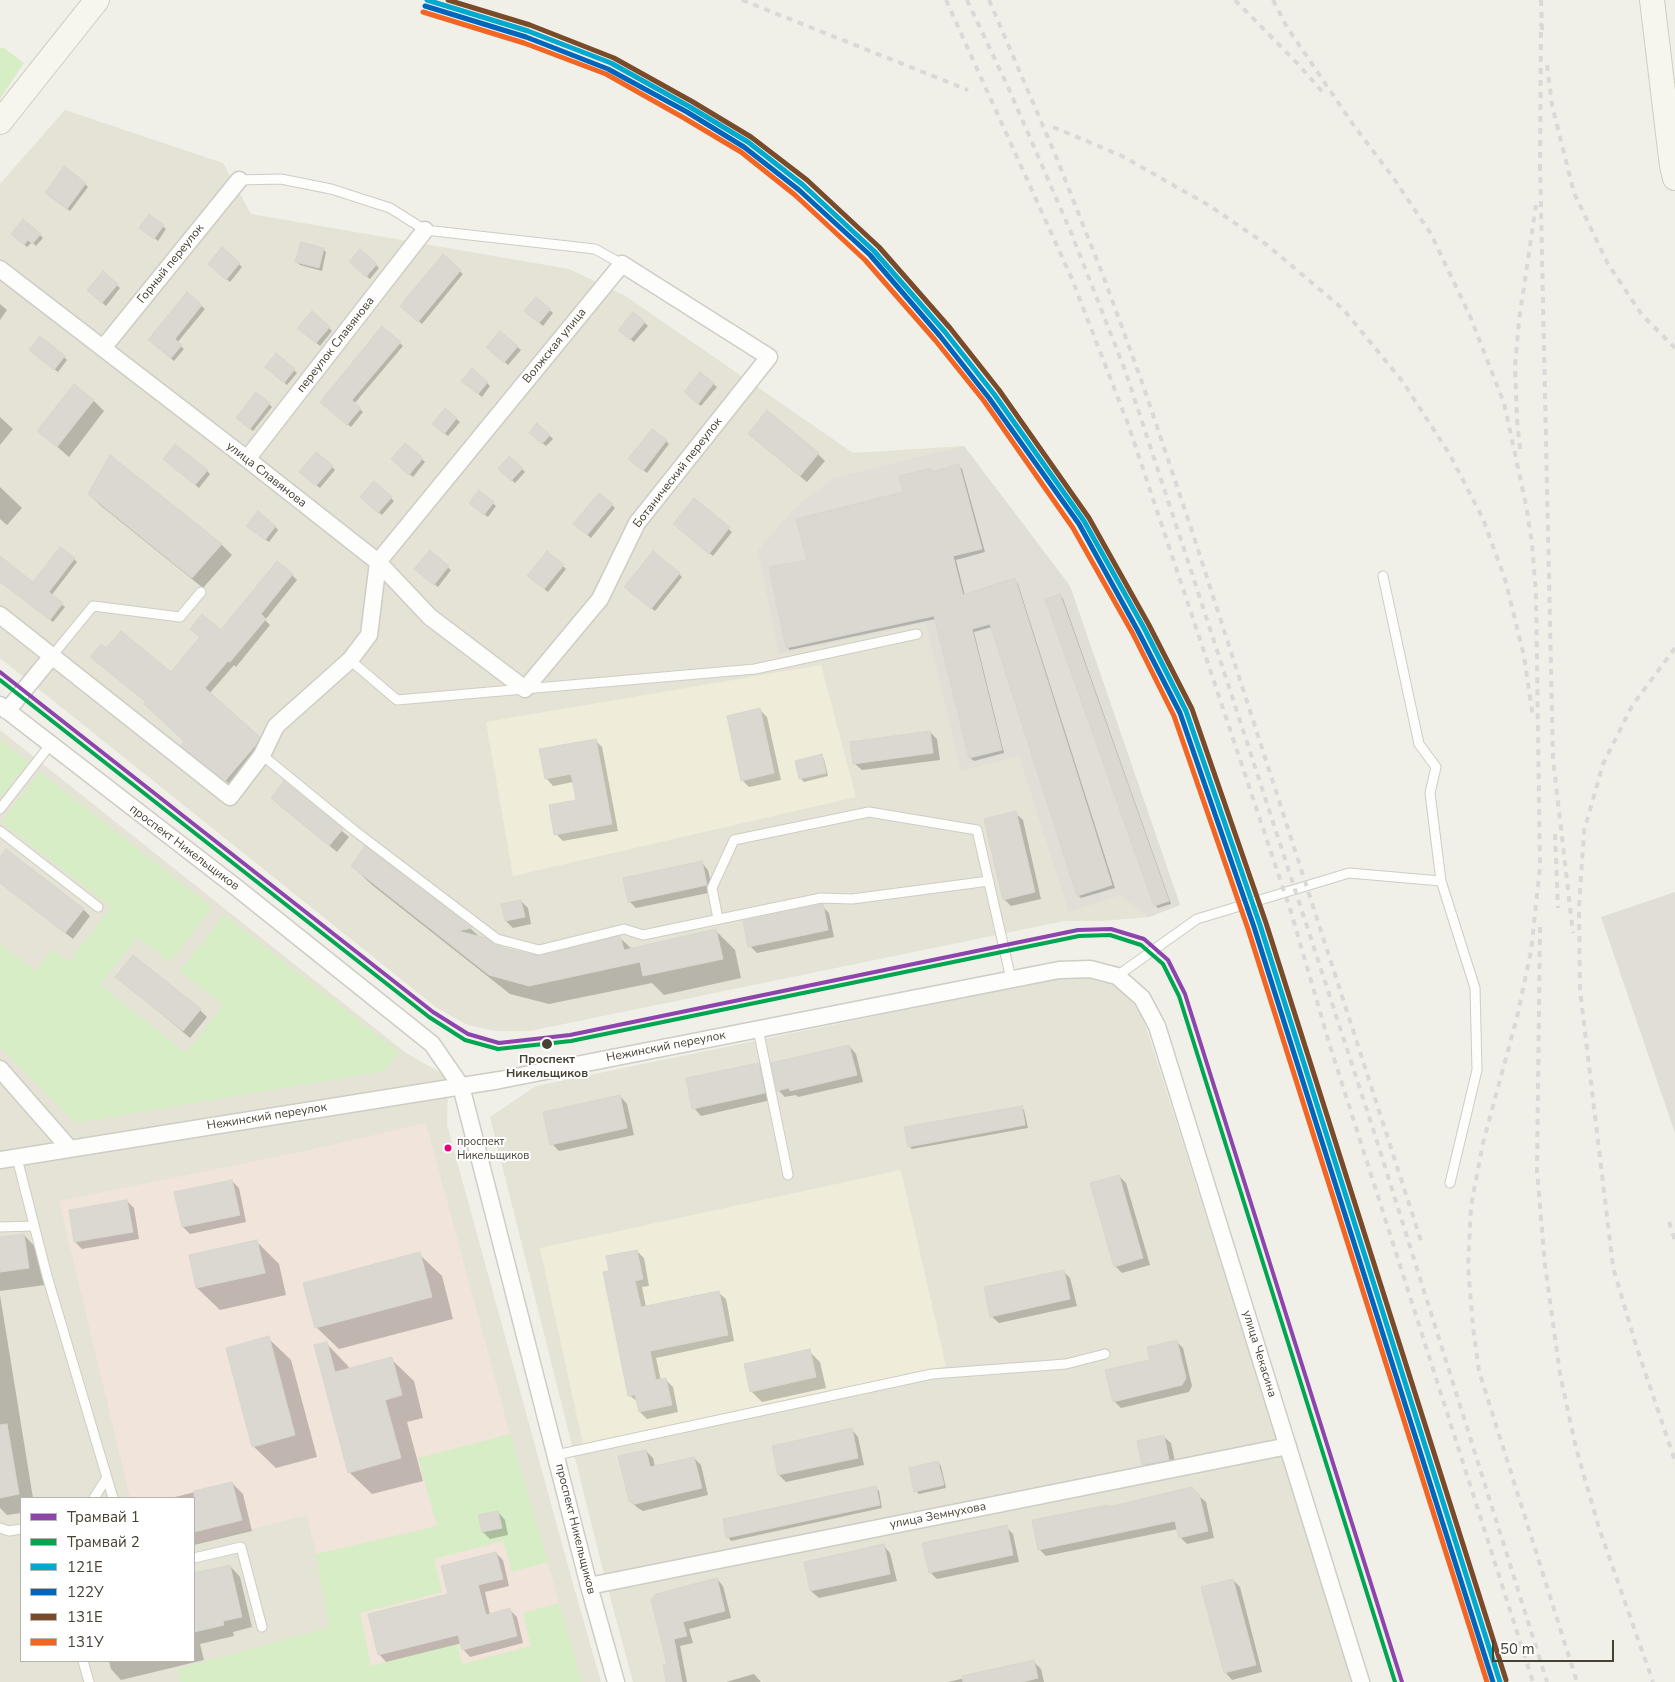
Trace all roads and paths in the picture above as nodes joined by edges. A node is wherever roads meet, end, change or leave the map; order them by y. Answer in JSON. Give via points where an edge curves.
{"nodes":[{"id":1,"x":96,"y":0,"type":"edge"},
{"id":2,"x":1652,"y":0,"type":"edge"},
{"id":3,"x":0,"y":122,"type":"edge"},
{"id":4,"x":1675,"y":178,"type":"edge"},
{"id":5,"x":239,"y":180,"type":"joint"},
{"id":6,"x":425,"y":230,"type":"junction"},
{"id":7,"x":622,"y":264,"type":"junction"},
{"id":8,"x":0,"y":269,"type":"edge"},
{"id":9,"x":103,"y":348,"type":"junction"},
{"id":10,"x":247,"y":459,"type":"junction"},
{"id":11,"x":378,"y":562,"type":"junction"},
{"id":12,"x":1383,"y":576,"type":"dead end"},
{"id":13,"x":201,"y":592,"type":"dead end"},
{"id":14,"x":0,"y":615,"type":"edge"},
{"id":15,"x":917,"y":634,"type":"dead end"},
{"id":16,"x":52,"y":656,"type":"junction"},
{"id":17,"x":350,"y":660,"type":"junction"},
{"id":18,"x":525,"y":689,"type":"junction"},
{"id":19,"x":4,"y":708,"type":"edge"},
{"id":20,"x":50,"y":745,"type":"junction"},
{"id":21,"x":262,"y":755,"type":"junction"},
{"id":22,"x":0,"y":809,"type":"edge"},
{"id":23,"x":0,"y":830,"type":"edge"},
{"id":24,"x":989,"y":881,"type":"junction"},
{"id":25,"x":1441,"y":881,"type":"junction"},
{"id":26,"x":98,"y":907,"type":"dead end"},
{"id":27,"x":718,"y":919,"type":"junction"},
{"id":28,"x":1117,"y":976,"type":"junction"},
{"id":29,"x":1011,"y":979,"type":"junction"},
{"id":30,"x":1157,"y":1026,"type":"joint"},
{"id":31,"x":758,"y":1028,"type":"junction"},
{"id":32,"x":0,"y":1069,"type":"edge"},
{"id":33,"x":461,"y":1086,"type":"junction"},
{"id":34,"x":70,"y":1149,"type":"junction"},
{"id":35,"x":17,"y":1158,"type":"junction"},
{"id":36,"x":0,"y":1160,"type":"edge"},
{"id":37,"x":788,"y":1175,"type":"dead end"},
{"id":38,"x":1450,"y":1183,"type":"dead end"},
{"id":39,"x":34,"y":1226,"type":"junction"},
{"id":40,"x":0,"y":1227,"type":"edge"},
{"id":41,"x":1105,"y":1354,"type":"dead end"},
{"id":42,"x":1288,"y":1446,"type":"junction"},
{"id":43,"x":556,"y":1455,"type":"junction"},
{"id":44,"x":106,"y":1479,"type":"junction"},
{"id":45,"x":95,"y":1497,"type":"edge"},
{"id":46,"x":113,"y":1497,"type":"edge"},
{"id":47,"x":0,"y":1528,"type":"edge"},
{"id":48,"x":20,"y":1529,"type":"edge"},
{"id":49,"x":195,"y":1558,"type":"edge"},
{"id":50,"x":589,"y":1586,"type":"junction"},
{"id":51,"x":262,"y":1627,"type":"dead end"},
{"id":52,"x":83,"y":1662,"type":"edge"},
{"id":53,"x":89,"y":1682,"type":"edge"},
{"id":54,"x":616,"y":1682,"type":"edge"},
{"id":55,"x":1361,"y":1682,"type":"edge"}],
"edges":[{"from":1,"to":3,"type":"main road"},
{"from":2,"to":4,"type":"main road"},
{"from":5,"to":6,"type":"lane","via":[[281,180],[331,189],[390,208]]},
{"from":5,"to":9,"type":"street","name":"Горный переулок"},
{"from":6,"to":7,"type":"lane","via":[[594,249]]},
{"from":6,"to":10,"type":"street","name":"переулок Славянова"},
{"from":7,"to":11,"type":"street","name":"Волжская улица"},
{"from":7,"to":18,"type":"street","name":"Ботанический переулок","via":[[769,357],[637,523],[600,599]]},
{"from":8,"to":9,"type":"street","name":"улица Славянова"},
{"from":9,"to":10,"type":"street","name":"улица Славянова"},
{"from":10,"to":11,"type":"street","name":"улица Славянова"},
{"from":11,"to":17,"type":"street","via":[[369,635]]},
{"from":11,"to":18,"type":"street","name":"улица Славянова","via":[[430,617]]},
{"from":12,"to":25,"type":"lane","via":[[1419,744],[1436,767],[1430,793]]},
{"from":13,"to":16,"type":"lane","via":[[180,617],[93,606]]},
{"from":14,"to":16,"type":"street"},
{"from":15,"to":18,"type":"lane","via":[[755,669]]},
{"from":16,"to":19,"type":"street"},
{"from":16,"to":21,"type":"street","via":[[230,797]]},
{"from":17,"to":18,"type":"lane","via":[[397,700]]},
{"from":17,"to":21,"type":"street","via":[[276,726]]},
{"from":19,"to":20,"type":"street","name":"проспект Никельщиков"},
{"from":20,"to":22,"type":"lane"},
{"from":20,"to":33,"type":"street","name":"проспект Никельщиков","via":[[237,888],[432,1044]]},
{"from":21,"to":27,"type":"lane","via":[[355,831],[497,939],[539,950],[624,929],[643,935]]},
{"from":23,"to":26,"type":"lane"},
{"from":24,"to":27,"type":"lane","via":[[852,899],[821,898]]},
{"from":24,"to":27,"type":"lane","via":[[977,830],[869,812],[734,840],[712,888]]},
{"from":24,"to":29,"type":"lane"},
{"from":25,"to":28,"type":"lane","via":[[1349,873],[1197,919]]},
{"from":25,"to":38,"type":"lane","via":[[1475,988],[1477,1052],[1477,1070]]},
{"from":28,"to":29,"type":"street","name":"Нежинский переулок","via":[[1090,969],[1059,970]]},
{"from":28,"to":30,"type":"street","name":"Нежинский переулок","via":[[1142,998]]},
{"from":29,"to":31,"type":"street","name":"Нежинский переулок"},
{"from":30,"to":42,"type":"street","name":"улица Чекасина"},
{"from":31,"to":33,"type":"street","name":"Нежинский переулок"},
{"from":31,"to":37,"type":"lane"},
{"from":32,"to":34,"type":"street"},
{"from":33,"to":34,"type":"street","name":"Нежинский переулок"},
{"from":33,"to":43,"type":"street","name":"проспект Никельщиков"},
{"from":34,"to":35,"type":"street","name":"Нежинский переулок"},
{"from":35,"to":36,"type":"street","name":"Нежинский переулок"},
{"from":35,"to":39,"type":"lane"},
{"from":39,"to":40,"type":"lane"},
{"from":39,"to":44,"type":"lane"},
{"from":41,"to":43,"type":"lane","via":[[1066,1364],[932,1374]]},
{"from":42,"to":50,"type":"street","name":"улица Земнухова"},
{"from":42,"to":55,"type":"street","name":"улица Чекасина"},
{"from":43,"to":50,"type":"street","name":"проспект Никельщиков"},
{"from":44,"to":45,"type":"lane"},
{"from":44,"to":46,"type":"lane"},
{"from":47,"to":48,"type":"lane"},
{"from":49,"to":51,"type":"lane","via":[[241,1547]]},
{"from":50,"to":54,"type":"street","name":"проспект Никельщиков"},
{"from":52,"to":53,"type":"lane"}]}
